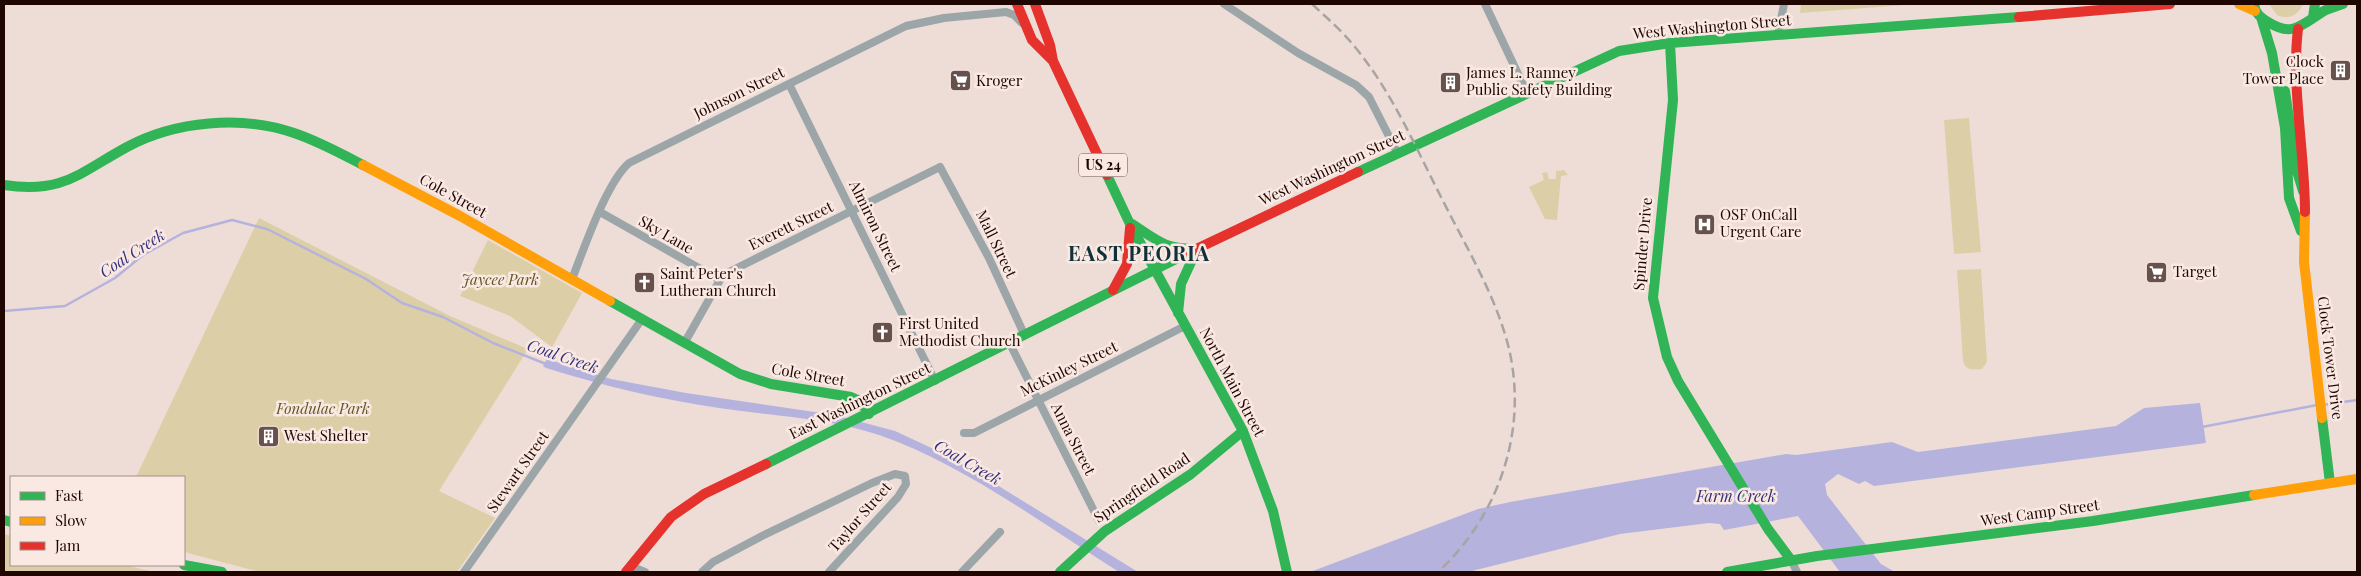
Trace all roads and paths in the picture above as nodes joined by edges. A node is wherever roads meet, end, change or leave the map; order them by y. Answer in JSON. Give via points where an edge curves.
{"nodes":[{"id":1,"x":1006,"y":4,"type":"edge"},
{"id":2,"x":1017,"y":4,"type":"edge"},
{"id":3,"x":1035,"y":4,"type":"edge"},
{"id":4,"x":1224,"y":4,"type":"edge"},
{"id":5,"x":1485,"y":4,"type":"edge"},
{"id":6,"x":1784,"y":4,"type":"edge"},
{"id":7,"x":2170,"y":4,"type":"edge"},
{"id":8,"x":2239,"y":4,"type":"edge"},
{"id":9,"x":2315,"y":4,"type":"edge"},
{"id":10,"x":2343,"y":4,"type":"edge"},
{"id":11,"x":2257,"y":11,"type":"edge"},
{"id":12,"x":986,"y":14,"type":"junction"},
{"id":13,"x":2313,"y":17,"type":"junction"},
{"id":14,"x":1027,"y":28,"type":"junction"},
{"id":15,"x":2298,"y":29,"type":"junction"},
{"id":16,"x":1778,"y":35,"type":"junction"},
{"id":17,"x":1670,"y":43,"type":"junction"},
{"id":18,"x":2272,"y":55,"type":"junction"},
{"id":19,"x":1052,"y":60,"type":"junction"},
{"id":20,"x":789,"y":84,"type":"junction"},
{"id":21,"x":1527,"y":93,"type":"junction"},
{"id":22,"x":1398,"y":154,"type":"junction"},
{"id":23,"x":940,"y":167,"type":"joint"},
{"id":24,"x":4,"y":185,"type":"edge"},
{"id":25,"x":2305,"y":196,"type":"junction"},
{"id":26,"x":852,"y":211,"type":"junction"},
{"id":27,"x":600,"y":212,"type":"junction"},
{"id":28,"x":1130,"y":224,"type":"junction"},
{"id":29,"x":2303,"y":236,"type":"junction"},
{"id":30,"x":1197,"y":249,"type":"junction"},
{"id":31,"x":1154,"y":269,"type":"junction"},
{"id":32,"x":572,"y":279,"type":"junction"},
{"id":33,"x":720,"y":280,"type":"junction"},
{"id":34,"x":1113,"y":290,"type":"junction"},
{"id":35,"x":1178,"y":313,"type":"junction"},
{"id":36,"x":642,"y":319,"type":"junction"},
{"id":37,"x":1185,"y":326,"type":"junction"},
{"id":38,"x":1024,"y":334,"type":"junction"},
{"id":39,"x":685,"y":342,"type":"junction"},
{"id":40,"x":1009,"y":342,"type":"junction"},
{"id":41,"x":935,"y":381,"type":"junction"},
{"id":42,"x":1038,"y":400,"type":"junction"},
{"id":43,"x":869,"y":414,"type":"junction"},
{"id":44,"x":1243,"y":431,"type":"junction"},
{"id":45,"x":964,"y":433,"type":"dead end"},
{"id":46,"x":2357,"y":479,"type":"edge"},
{"id":47,"x":2330,"y":483,"type":"junction"},
{"id":48,"x":1099,"y":522,"type":"dead end"},
{"id":49,"x":1000,"y":532,"type":"dead end"},
{"id":50,"x":1791,"y":560,"type":"junction"},
{"id":51,"x":185,"y":565,"type":"edge"},
{"id":52,"x":628,"y":569,"type":"edge"},
{"id":53,"x":1287,"y":570,"type":"edge"},
{"id":54,"x":222,"y":572,"type":"edge"},
{"id":55,"x":464,"y":572,"type":"edge"},
{"id":56,"x":645,"y":572,"type":"edge"},
{"id":57,"x":702,"y":572,"type":"edge"},
{"id":58,"x":829,"y":572,"type":"edge"},
{"id":59,"x":962,"y":572,"type":"edge"},
{"id":60,"x":1060,"y":572,"type":"edge"},
{"id":61,"x":1727,"y":572,"type":"edge"},
{"id":62,"x":1797,"y":572,"type":"edge"}],
"edges":[{"from":1,"to":12,"type":"street","name":"Johnson Street"},
{"from":2,"to":14,"type":"main road","number":"US 24"},
{"from":3,"to":19,"type":"main road","number":"US 24"},
{"from":4,"to":22,"type":"street","via":[[1298,53],[1356,85],[1369,97]]},
{"from":5,"to":21,"type":"street"},
{"from":6,"to":16,"type":"street"},
{"from":7,"to":16,"type":"main road","name":"West Washington Street"},
{"from":8,"to":11,"type":"main road"},
{"from":9,"to":13,"type":"main road"},
{"from":10,"to":13,"type":"main road"},
{"from":11,"to":15,"type":"main road","via":[[2278,28]]},
{"from":11,"to":18,"type":"main road","name":"Clock Tower Drive"},
{"from":12,"to":14,"type":"street","name":"Johnson Street","via":[[1008,12]]},
{"from":12,"to":20,"type":"street","name":"Johnson Street","via":[[906,26]]},
{"from":13,"to":15,"type":"main road"},
{"from":14,"to":19,"type":"main road","number":"US 24","via":[[1032,40]]},
{"from":15,"to":25,"type":"main road","name":"Clock Tower Drive","via":[[2295,53]]},
{"from":16,"to":17,"type":"main road","name":"West Washington Street"},
{"from":17,"to":21,"type":"main road","name":"West Washington Street","via":[[1619,51]]},
{"from":17,"to":50,"type":"main road","name":"Spinder Drive","via":[[1673,100],[1654,267],[1656,316],[1678,381]]},
{"from":18,"to":25,"type":"main road","via":[[2278,62],[2290,115],[2296,178]]},
{"from":18,"to":29,"type":"main road","name":"Clock Tower Drive","via":[[2284,128],[2289,198]]},
{"from":19,"to":28,"type":"main road","number":"US 24"},
{"from":20,"to":26,"type":"street","name":"Almiron Street"},
{"from":20,"to":27,"type":"street","name":"Johnson Street","via":[[629,163],[614,180]]},
{"from":21,"to":22,"type":"main road","name":"West Washington Street"},
{"from":22,"to":30,"type":"main road","name":"West Washington Street"},
{"from":23,"to":26,"type":"street","name":"Everett Street"},
{"from":23,"to":38,"type":"street","name":"Mall Street","via":[[989,258]]},
{"from":24,"to":32,"type":"main road","name":"Cole Street","via":[[32,190],[64,184],[135,143],[161,132],[202,125],[268,125],[326,146],[403,185]]},
{"from":25,"to":29,"type":"main road","name":"Clock Tower Drive"},
{"from":26,"to":33,"type":"street","name":"Everett Street","via":[[732,270]]},
{"from":26,"to":41,"type":"street","name":"Almiron Street"},
{"from":27,"to":32,"type":"street","name":"Johnson Street"},
{"from":27,"to":33,"type":"street","name":"Sky Lane"},
{"from":28,"to":30,"type":"main road","via":[[1175,250]]},
{"from":28,"to":31,"type":"main road","number":"US 24"},
{"from":28,"to":34,"type":"main road","via":[[1127,264]]},
{"from":29,"to":47,"type":"main road","name":"Clock Tower Drive","via":[[2307,299]]},
{"from":30,"to":31,"type":"main road","name":"West Washington Street"},
{"from":30,"to":35,"type":"main road","via":[[1181,284]]},
{"from":31,"to":34,"type":"main road","name":"East Washington Street"},
{"from":31,"to":35,"type":"main road","name":"North Main Street","number":"US 24"},
{"from":32,"to":36,"type":"main road","name":"Cole Street"},
{"from":33,"to":39,"type":"street","name":"Everett Street"},
{"from":34,"to":38,"type":"main road","name":"East Washington Street"},
{"from":35,"to":37,"type":"main road","name":"North Main Street","number":"US 24"},
{"from":36,"to":39,"type":"main road","name":"Cole Street"},
{"from":36,"to":55,"type":"street","name":"Stewart Street"},
{"from":37,"to":42,"type":"street","name":"McKinley Street"},
{"from":37,"to":44,"type":"main road","name":"North Main Street","number":"US 24"},
{"from":38,"to":40,"type":"main road","name":"East Washington Street"},
{"from":39,"to":43,"type":"main road","name":"Cole Street","via":[[752,379],[851,397],[860,401]]},
{"from":40,"to":41,"type":"main road","name":"East Washington Street"},
{"from":40,"to":42,"type":"street","name":"Anna Street"},
{"from":41,"to":43,"type":"main road","name":"East Washington Street"},
{"from":42,"to":45,"type":"street","name":"McKinley Street","via":[[974,433]]},
{"from":42,"to":48,"type":"street","name":"Anna Street"},
{"from":43,"to":52,"type":"main road","name":"East Washington Street","via":[[687,504]]},
{"from":44,"to":53,"type":"main road","name":"North Main Street","number":"US 24","via":[[1273,511]]},
{"from":44,"to":60,"type":"main road","name":"Springfield Road","via":[[1191,474],[1125,516]]},
{"from":46,"to":47,"type":"main road","name":"West Camp Street"},
{"from":47,"to":50,"type":"main road","name":"West Camp Street","via":[[2093,521]]},
{"from":49,"to":59,"type":"street"},
{"from":50,"to":61,"type":"main road","name":"West Camp Street"},
{"from":50,"to":62,"type":"street"},
{"from":51,"to":54,"type":"main road"},
{"from":52,"to":56,"type":"street"},
{"from":57,"to":58,"type":"street","name":"Taylor Street","via":[[713,562],[762,536],[885,477],[901,475],[906,478],[898,497]]}]}
